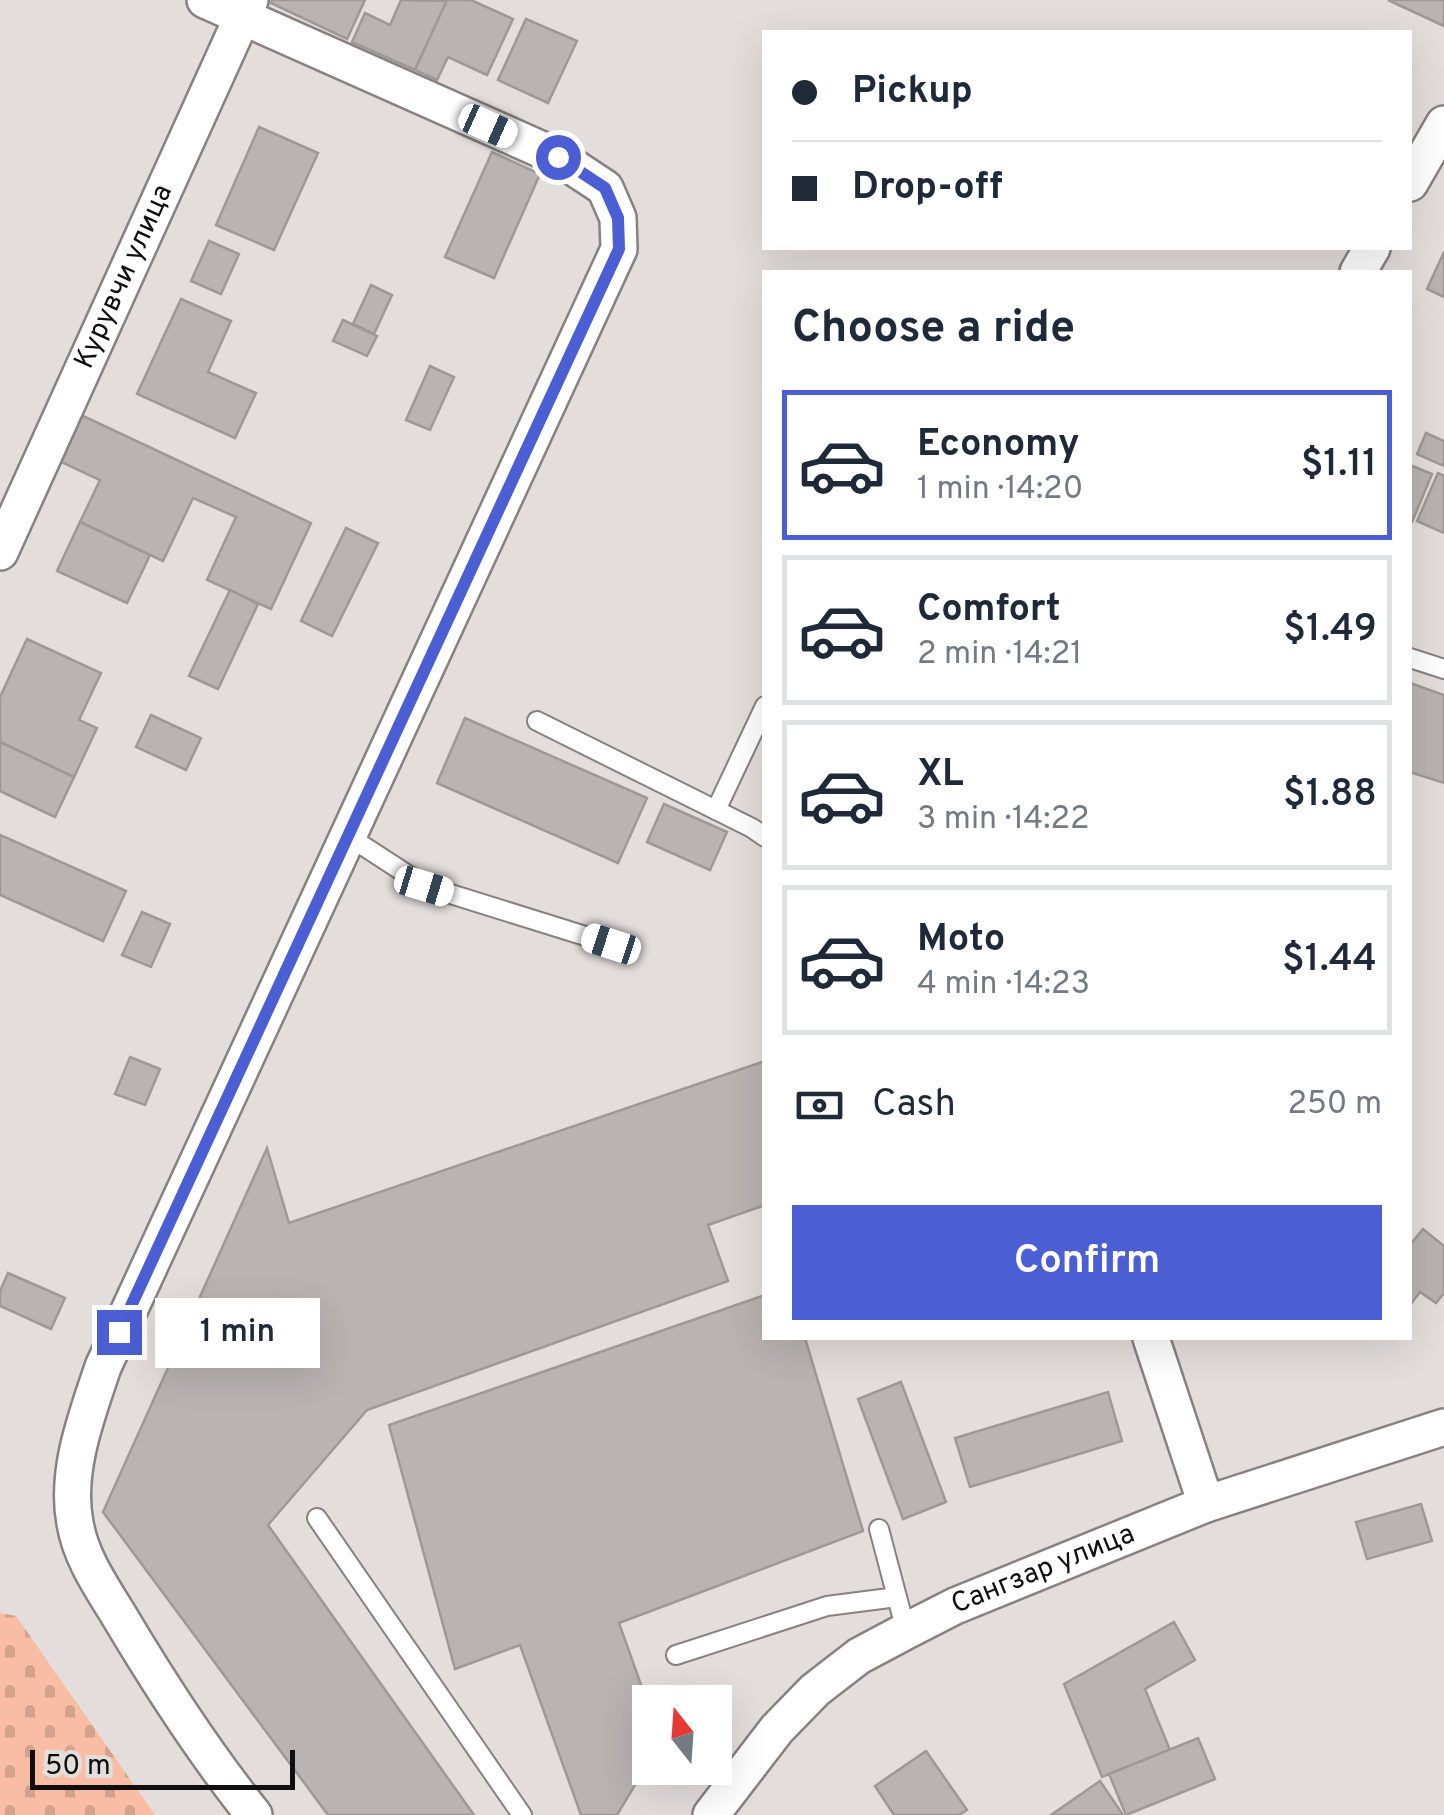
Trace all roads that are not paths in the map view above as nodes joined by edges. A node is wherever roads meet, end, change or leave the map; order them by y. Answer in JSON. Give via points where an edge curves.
{"nodes":[{"id":1,"x":205,"y":0,"type":"edge"},
{"id":2,"x":246,"y":8,"type":"edge"},
{"id":3,"x":1439,"y":145,"type":"edge"},
{"id":4,"x":1412,"y":179,"type":"edge"},
{"id":5,"x":0,"y":552,"type":"edge"},
{"id":6,"x":1412,"y":659,"type":"edge"},
{"id":7,"x":1444,"y":668,"type":"edge"},
{"id":8,"x":762,"y":712,"type":"edge"},
{"id":9,"x":538,"y":721,"type":"dead end"},
{"id":10,"x":716,"y":810,"type":"junction"},
{"id":11,"x":762,"y":835,"type":"edge"},
{"id":12,"x":348,"y":836,"type":"junction"},
{"id":13,"x":611,"y":944,"type":"dead end"},
{"id":14,"x":1152,"y":1340,"type":"edge"},
{"id":15,"x":1444,"y":1427,"type":"edge"},
{"id":16,"x":1206,"y":1504,"type":"junction"},
{"id":17,"x":317,"y":1518,"type":"dead end"},
{"id":18,"x":879,"y":1529,"type":"dead end"},
{"id":19,"x":896,"y":1597,"type":"junction"},
{"id":20,"x":906,"y":1631,"type":"junction"},
{"id":21,"x":676,"y":1656,"type":"dead end"},
{"id":22,"x":254,"y":1815,"type":"edge"},
{"id":23,"x":522,"y":1815,"type":"edge"},
{"id":24,"x":711,"y":1815,"type":"edge"}],
"edges":[{"from":1,"to":2,"type":"street"},
{"from":2,"to":5,"type":"street","name":"Курувчи улица"},
{"from":2,"to":12,"type":"street","via":[[558,157],[605,188],[618,218],[619,249]]},
{"from":3,"to":4,"type":"street"},
{"from":6,"to":7,"type":"lane"},
{"from":8,"to":10,"type":"lane"},
{"from":9,"to":10,"type":"lane"},
{"from":10,"to":11,"type":"lane"},
{"from":12,"to":13,"type":"lane","via":[[424,886]]},
{"from":12,"to":22,"type":"street","via":[[103,1367],[83,1430],[74,1492],[74,1522],[92,1570],[154,1674]]},
{"from":14,"to":16,"type":"street"},
{"from":15,"to":16,"type":"street","name":"Сангзар улица"},
{"from":16,"to":20,"type":"street","name":"Сангзар улица"},
{"from":17,"to":23,"type":"lane"},
{"from":18,"to":19,"type":"lane"},
{"from":19,"to":20,"type":"lane"},
{"from":19,"to":21,"type":"lane","via":[[827,1606]]},
{"from":20,"to":24,"type":"street","name":"Сангзар улица","via":[[815,1690],[776,1729]]}]}
